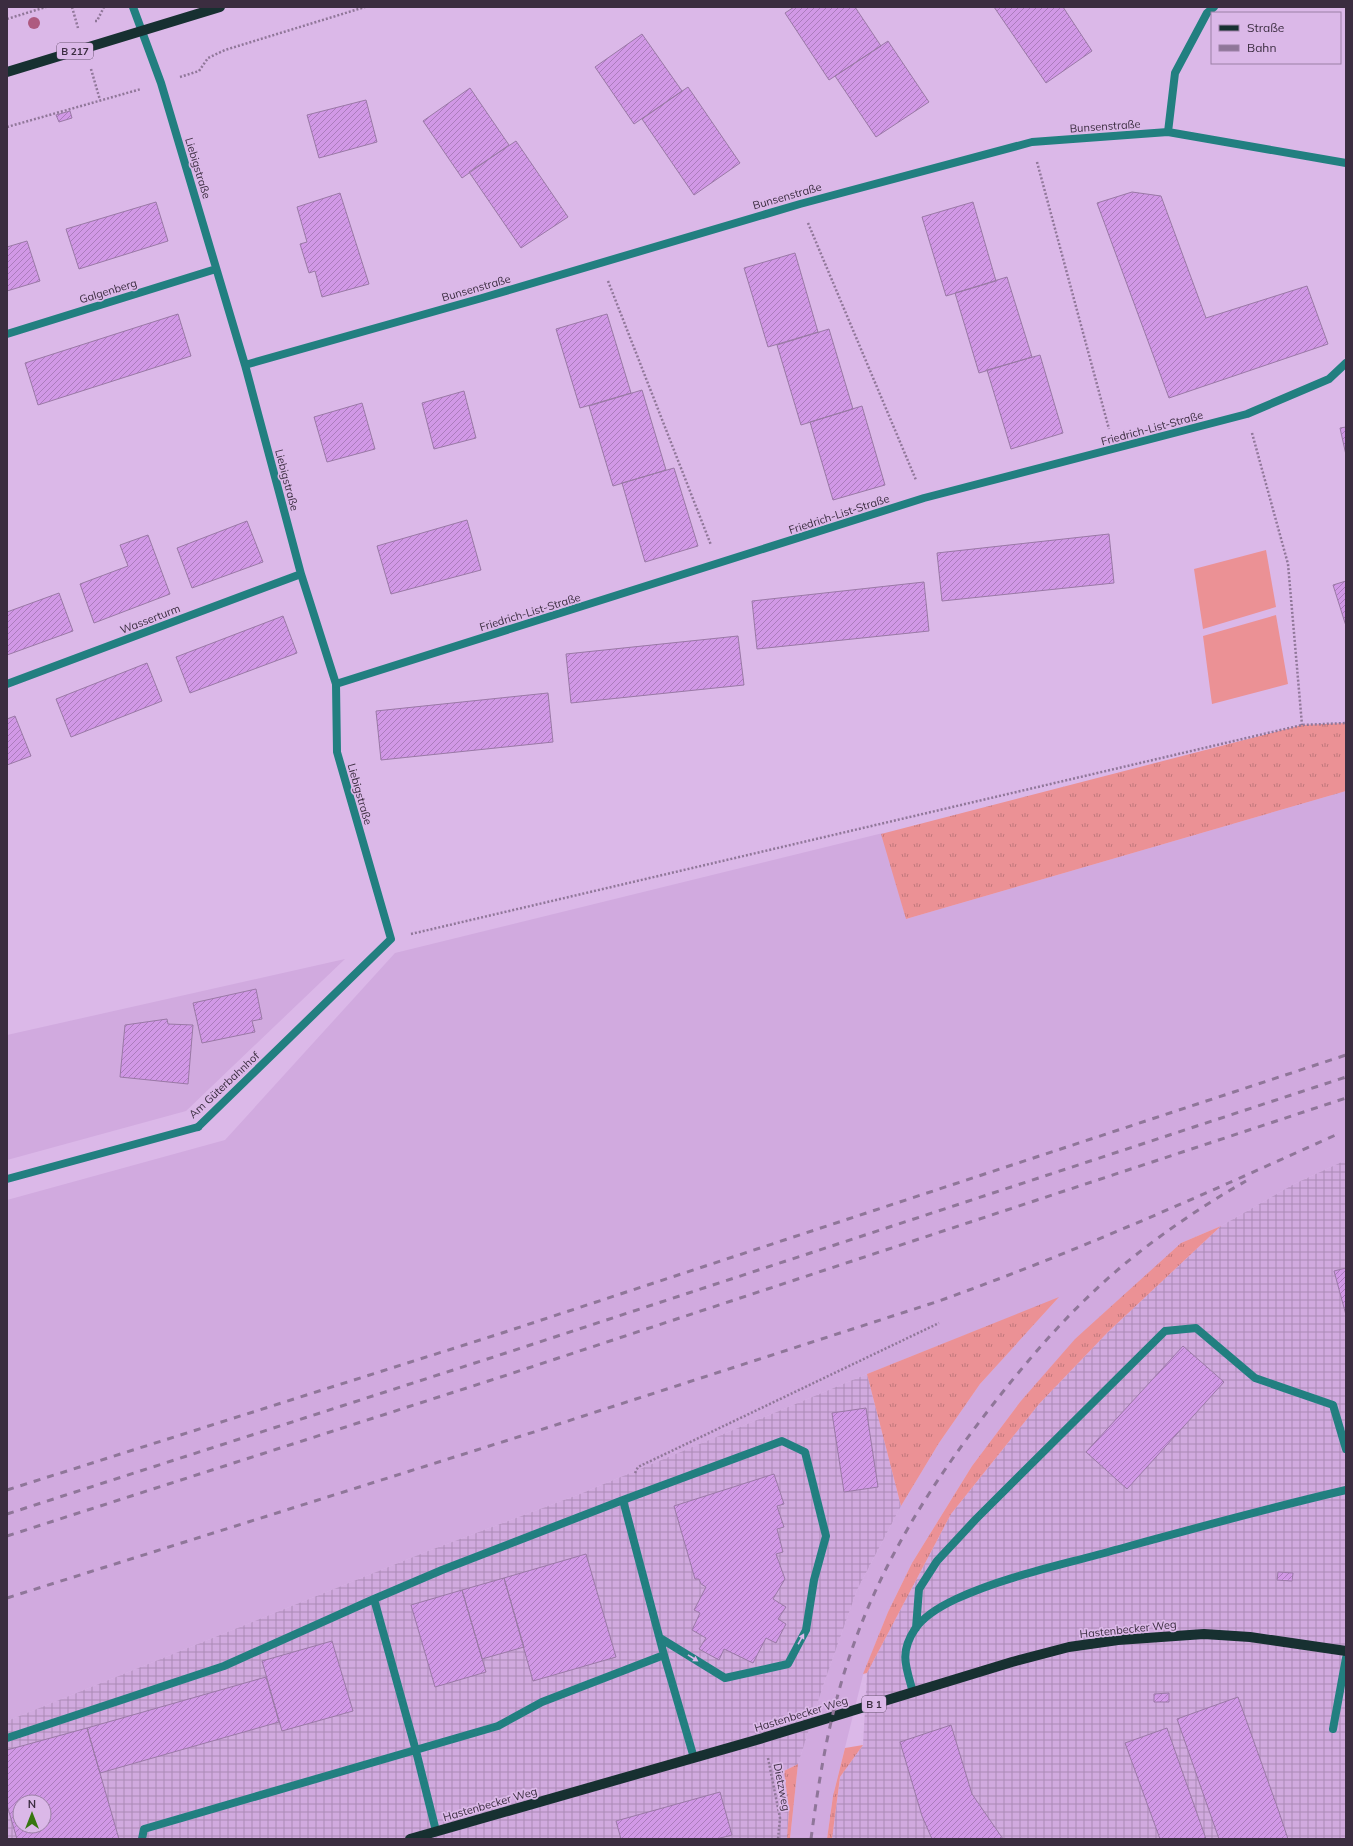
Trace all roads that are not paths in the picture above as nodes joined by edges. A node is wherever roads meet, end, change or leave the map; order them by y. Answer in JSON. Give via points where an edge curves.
{"nodes":[{"id":1,"x":133,"y":7,"type":"edge"},
{"id":2,"x":220,"y":7,"type":"edge"},
{"id":3,"x":1214,"y":7,"type":"edge"},
{"id":4,"x":143,"y":30,"type":"junction"},
{"id":5,"x":7,"y":72,"type":"edge"},
{"id":6,"x":1168,"y":132,"type":"junction"},
{"id":7,"x":1346,"y":163,"type":"edge"},
{"id":8,"x":216,"y":269,"type":"junction"},
{"id":9,"x":7,"y":334,"type":"edge"},
{"id":10,"x":1346,"y":363,"type":"edge"},
{"id":11,"x":245,"y":365,"type":"junction"},
{"id":12,"x":301,"y":574,"type":"junction"},
{"id":13,"x":7,"y":684,"type":"edge"},
{"id":14,"x":336,"y":684,"type":"junction"},
{"id":15,"x":391,"y":939,"type":"joint"},
{"id":16,"x":7,"y":1179,"type":"edge"},
{"id":17,"x":1346,"y":1449,"type":"edge"},
{"id":18,"x":1346,"y":1490,"type":"edge"},
{"id":19,"x":623,"y":1500,"type":"junction"},
{"id":20,"x":374,"y":1599,"type":"junction"},
{"id":21,"x":916,"y":1628,"type":"junction"},
{"id":22,"x":660,"y":1638,"type":"junction"},
{"id":23,"x":1346,"y":1651,"type":"edge"},
{"id":24,"x":664,"y":1655,"type":"junction"},
{"id":25,"x":1346,"y":1658,"type":"edge"},
{"id":26,"x":913,"y":1692,"type":"junction"},
{"id":27,"x":1333,"y":1729,"type":"dead end"},
{"id":28,"x":7,"y":1738,"type":"edge"},
{"id":29,"x":416,"y":1751,"type":"junction"},
{"id":30,"x":694,"y":1758,"type":"junction"},
{"id":31,"x":436,"y":1831,"type":"junction"},
{"id":32,"x":142,"y":1839,"type":"edge"},
{"id":33,"x":410,"y":1839,"type":"edge"}],
"edges":[{"from":1,"to":4,"type":"street","name":"Liebigstraße"},
{"from":2,"to":4,"type":"main road","number":"B 217"},
{"from":3,"to":6,"type":"street","via":[[1207,13],[1175,73]]},
{"from":4,"to":5,"type":"main road","number":"B 217"},
{"from":4,"to":8,"type":"street","name":"Liebigstraße"},
{"from":6,"to":7,"type":"street","name":"Bunsenstraße"},
{"from":6,"to":11,"type":"street","name":"Bunsenstraße","via":[[1032,142],[800,204]]},
{"from":8,"to":9,"type":"street","name":"Galgenberg"},
{"from":8,"to":11,"type":"street","name":"Liebigstraße"},
{"from":10,"to":14,"type":"street","name":"Friedrich-List-Straße","via":[[1329,379],[1247,414],[924,498]]},
{"from":11,"to":12,"type":"street","name":"Liebigstraße"},
{"from":12,"to":13,"type":"street","name":"Wasserturm"},
{"from":12,"to":14,"type":"street","name":"Liebigstraße"},
{"from":14,"to":15,"type":"street","name":"Liebigstraße","via":[[337,752]]},
{"from":15,"to":16,"type":"street","name":"Am Güterbahnhof","via":[[198,1127]]},
{"from":17,"to":21,"type":"street","via":[[1333,1405],[1255,1378],[1196,1328],[1165,1332],[937,1561],[919,1589]]},
{"from":18,"to":21,"type":"street","via":[[1011,1578],[936,1609]]},
{"from":19,"to":20,"type":"street"},
{"from":19,"to":22,"type":"street"},
{"from":22,"to":19,"type":"street","one_way":true,"via":[[725,1678],[788,1664],[806,1630],[814,1580],[826,1536],[805,1452],[782,1441]]},
{"from":20,"to":28,"type":"street","via":[[224,1666]]},
{"from":20,"to":29,"type":"street"},
{"from":21,"to":26,"type":"street","via":[[905,1648],[904,1662]]},
{"from":22,"to":24,"type":"street"},
{"from":23,"to":26,"type":"main road","name":"Hastenbecker Weg","number":"B 1","via":[[1250,1636],[1204,1634],[1118,1640],[1069,1648],[1012,1662]]},
{"from":24,"to":29,"type":"street","via":[[542,1702],[498,1726]]},
{"from":24,"to":30,"type":"street"},
{"from":25,"to":27,"type":"street"},
{"from":26,"to":30,"type":"main road","name":"Hastenbecker Weg","number":"B 1"},
{"from":29,"to":31,"type":"street"},
{"from":29,"to":32,"type":"street","via":[[144,1829]]},
{"from":30,"to":31,"type":"main road","name":"Hastenbecker Weg","number":"B 1"},
{"from":31,"to":33,"type":"main road","name":"Hastenbecker Weg","number":"B 1"}]}
